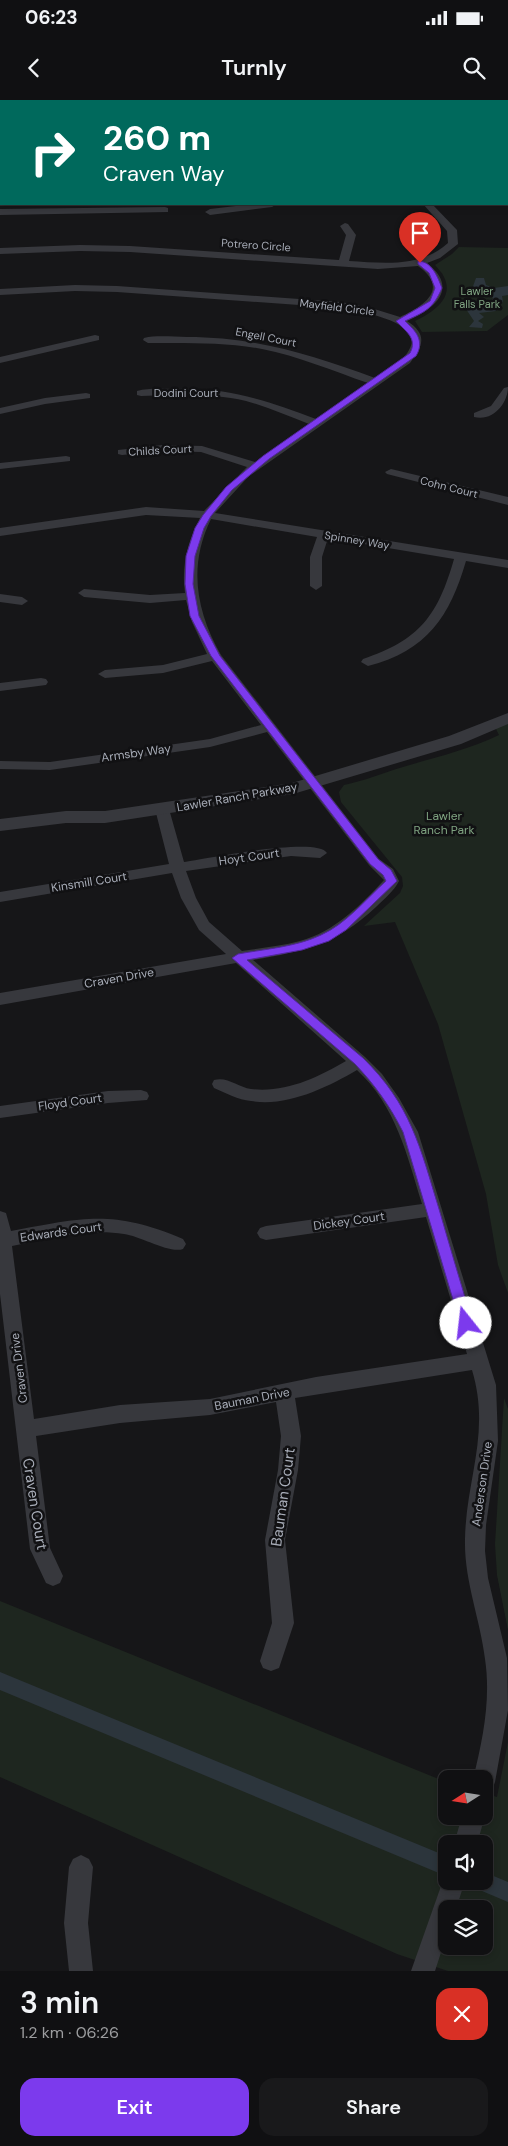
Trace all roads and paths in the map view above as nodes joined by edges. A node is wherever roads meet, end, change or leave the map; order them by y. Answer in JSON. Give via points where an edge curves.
{"nodes":[{"id":1,"x":264,"y":205,"type":"edge"},
{"id":2,"x":428,"y":205,"type":"edge"},
{"id":3,"x":166,"y":210,"type":"dead end"},
{"id":4,"x":0,"y":212,"type":"edge"},
{"id":5,"x":210,"y":212,"type":"dead end"},
{"id":6,"x":346,"y":226,"type":"dead end"},
{"id":7,"x":0,"y":251,"type":"edge"},
{"id":8,"x":420,"y":263,"type":"junction"},
{"id":9,"x":343,"y":264,"type":"junction"},
{"id":10,"x":0,"y":292,"type":"edge"},
{"id":11,"x":400,"y":321,"type":"junction"},
{"id":12,"x":95,"y":338,"type":"dead end"},
{"id":13,"x":148,"y":340,"type":"dead end"},
{"id":14,"x":0,"y":360,"type":"edge"},
{"id":15,"x":375,"y":382,"type":"junction"},
{"id":16,"x":508,"y":390,"type":"edge"},
{"id":17,"x":141,"y":393,"type":"dead end"},
{"id":18,"x":86,"y":396,"type":"dead end"},
{"id":19,"x":0,"y":411,"type":"edge"},
{"id":20,"x":478,"y":415,"type":"dead end"},
{"id":21,"x":315,"y":423,"type":"junction"},
{"id":22,"x":122,"y":452,"type":"dead end"},
{"id":23,"x":66,"y":459,"type":"dead end"},
{"id":24,"x":0,"y":466,"type":"edge"},
{"id":25,"x":255,"y":466,"type":"junction"},
{"id":26,"x":390,"y":472,"type":"dead end"},
{"id":27,"x":508,"y":501,"type":"edge"},
{"id":28,"x":207,"y":515,"type":"junction"},
{"id":29,"x":0,"y":532,"type":"edge"},
{"id":30,"x":324,"y":534,"type":"junction"},
{"id":31,"x":461,"y":557,"type":"junction"},
{"id":32,"x":508,"y":564,"type":"edge"},
{"id":33,"x":316,"y":586,"type":"dead end"},
{"id":34,"x":84,"y":593,"type":"dead end"},
{"id":35,"x":190,"y":596,"type":"junction"},
{"id":36,"x":0,"y":598,"type":"edge"},
{"id":37,"x":22,"y":601,"type":"dead end"},
{"id":38,"x":215,"y":656,"type":"junction"},
{"id":39,"x":368,"y":662,"type":"dead end"},
{"id":40,"x":105,"y":674,"type":"dead end"},
{"id":41,"x":41,"y":682,"type":"dead end"},
{"id":42,"x":0,"y":687,"type":"edge"},
{"id":43,"x":508,"y":718,"type":"edge"},
{"id":44,"x":270,"y":727,"type":"junction"},
{"id":45,"x":0,"y":765,"type":"edge"},
{"id":46,"x":313,"y":782,"type":"junction"},
{"id":47,"x":162,"y":809,"type":"junction"},
{"id":48,"x":105,"y":817,"type":"junction"},
{"id":49,"x":0,"y":825,"type":"edge"},
{"id":50,"x":0,"y":837,"type":"edge"},
{"id":51,"x":320,"y":853,"type":"dead end"},
{"id":52,"x":178,"y":867,"type":"junction"},
{"id":53,"x":392,"y":881,"type":"joint"},
{"id":54,"x":0,"y":897,"type":"edge"},
{"id":55,"x":238,"y":958,"type":"junction"},
{"id":56,"x":0,"y":1000,"type":"edge"},
{"id":57,"x":359,"y":1061,"type":"junction"},
{"id":58,"x":220,"y":1084,"type":"dead end"},
{"id":59,"x":141,"y":1096,"type":"dead end"},
{"id":60,"x":0,"y":1112,"type":"edge"},
{"id":61,"x":433,"y":1209,"type":"junction"},
{"id":62,"x":0,"y":1218,"type":"edge"},
{"id":63,"x":266,"y":1233,"type":"dead end"},
{"id":64,"x":3,"y":1240,"type":"junction"},
{"id":65,"x":177,"y":1244,"type":"dead end"},
{"id":66,"x":478,"y":1361,"type":"junction"},
{"id":67,"x":284,"y":1392,"type":"junction"},
{"id":68,"x":25,"y":1430,"type":"junction"},
{"id":69,"x":53,"y":1576,"type":"dead end"},
{"id":70,"x":271,"y":1661,"type":"dead end"},
{"id":71,"x":487,"y":1770,"type":"edge"},
{"id":72,"x":81,"y":1868,"type":"dead end"},
{"id":73,"x":450,"y":1890,"type":"edge"},
{"id":74,"x":81,"y":1971,"type":"edge"},
{"id":75,"x":423,"y":1971,"type":"edge"}],
"edges":[{"from":1,"to":5,"type":"street"},
{"from":2,"to":8,"type":"street","name":"Potrero Circle","via":[[452,230],[454,237],[447,250]]},
{"from":3,"to":4,"type":"street"},
{"from":6,"to":9,"type":"street","via":[[352,235]]},
{"from":7,"to":9,"type":"street","name":"Potrero Circle","via":[[122,248]]},
{"from":8,"to":9,"type":"street","name":"Potrero Circle","via":[[392,266]]},
{"from":8,"to":11,"type":"street","via":[[432,272],[437,281],[437,295],[423,310]]},
{"from":10,"to":11,"type":"street","name":"Mayfield Circle","via":[[85,288],[140,290],[341,305],[377,311]]},
{"from":11,"to":15,"type":"street","name":"Mayfield Circle","via":[[414,333],[417,347],[406,361]]},
{"from":12,"to":14,"type":"street"},
{"from":13,"to":15,"type":"street","name":"Engell Court","via":[[262,346]]},
{"from":15,"to":21,"type":"street","name":"Mayfield Circle"},
{"from":16,"to":20,"type":"street","via":[[494,408]]},
{"from":17,"to":21,"type":"street","name":"Dodini Court","via":[[193,391],[226,394]]},
{"from":18,"to":19,"type":"street"},
{"from":21,"to":25,"type":"street","name":"Mayfield Circle"},
{"from":22,"to":25,"type":"street","name":"Childs Court","via":[[202,449]]},
{"from":23,"to":24,"type":"street"},
{"from":25,"to":28,"type":"street","name":"Mayfield Circle","via":[[229,488]]},
{"from":26,"to":27,"type":"street","name":"Cohn Court"},
{"from":28,"to":29,"type":"street","via":[[146,512]]},
{"from":28,"to":30,"type":"street","name":"Spinney Way"},
{"from":28,"to":35,"type":"street","name":"Mayfield Circle","via":[[190,556]]},
{"from":30,"to":31,"type":"street","name":"Spinney Way"},
{"from":30,"to":33,"type":"street","via":[[316,557]]},
{"from":31,"to":32,"type":"street","name":"Spinney Way"},
{"from":31,"to":39,"type":"street","via":[[448,593],[429,629],[403,650]]},
{"from":34,"to":35,"type":"street","via":[[143,598]]},
{"from":35,"to":38,"type":"street","name":"Mayfield Circle","via":[[198,625]]},
{"from":36,"to":37,"type":"street"},
{"from":38,"to":40,"type":"street","via":[[163,669]]},
{"from":38,"to":44,"type":"street","name":"Mayfield Circle"},
{"from":41,"to":42,"type":"street"},
{"from":43,"to":46,"type":"street","name":"Lawler Ranch Parkway","via":[[455,740]]},
{"from":44,"to":45,"type":"street","name":"Armsby Way","via":[[210,743],[28,767]]},
{"from":44,"to":46,"type":"street","name":"Mayfield Circle"},
{"from":46,"to":47,"type":"street","name":"Lawler Ranch Parkway"},
{"from":46,"to":53,"type":"street","name":"Mayfield Circle"},
{"from":47,"to":48,"type":"street","name":"Lawler Ranch Parkway"},
{"from":47,"to":52,"type":"street","name":"Anderson Drive"},
{"from":48,"to":49,"type":"street","name":"Lawler Ranch Parkway"},
{"from":48,"to":50,"type":"street","name":"Lawler Ranch Parkway","via":[[91,823]]},
{"from":51,"to":52,"type":"street","name":"Hoyt Court","via":[[291,851]]},
{"from":52,"to":54,"type":"street","name":"Kinsmill Court"},
{"from":52,"to":55,"type":"street","name":"Anderson Drive","via":[[190,905],[204,926]]},
{"from":53,"to":55,"type":"street","name":"Craven Drive","via":[[342,928],[325,938],[302,946]]},
{"from":55,"to":56,"type":"street","name":"Craven Drive"},
{"from":55,"to":57,"type":"street","name":"Anderson Drive"},
{"from":57,"to":58,"type":"street","via":[[319,1081],[269,1096],[249,1094]]},
{"from":57,"to":61,"type":"street","name":"Anderson Drive","via":[[393,1102],[409,1132]]},
{"from":59,"to":60,"type":"street","name":"Floyd Court","via":[[108,1097]]},
{"from":61,"to":63,"type":"street","name":"Dickey Court"},
{"from":61,"to":66,"type":"street","name":"Anderson Drive"},
{"from":62,"to":64,"type":"street","name":"Craven Drive"},
{"from":64,"to":65,"type":"street","name":"Edwards Court","via":[[89,1226],[117,1226],[146,1231]]},
{"from":64,"to":68,"type":"street","name":"Craven Drive"},
{"from":66,"to":67,"type":"street","name":"Bauman Drive"},
{"from":66,"to":71,"type":"street","name":"Anderson Drive","via":[[486,1385],[489,1414],[488,1450],[475,1522],[476,1576],[496,1658],[499,1698]]},
{"from":67,"to":68,"type":"street","name":"Bauman Drive","via":[[210,1407],[120,1414]]},
{"from":67,"to":70,"type":"street","name":"Bauman Court","via":[[291,1436],[275,1540],[283,1623]]},
{"from":68,"to":69,"type":"street","name":"Craven Court","via":[[40,1549]]},
{"from":72,"to":74,"type":"street","via":[[76,1923]]},
{"from":73,"to":75,"type":"street"}]}
